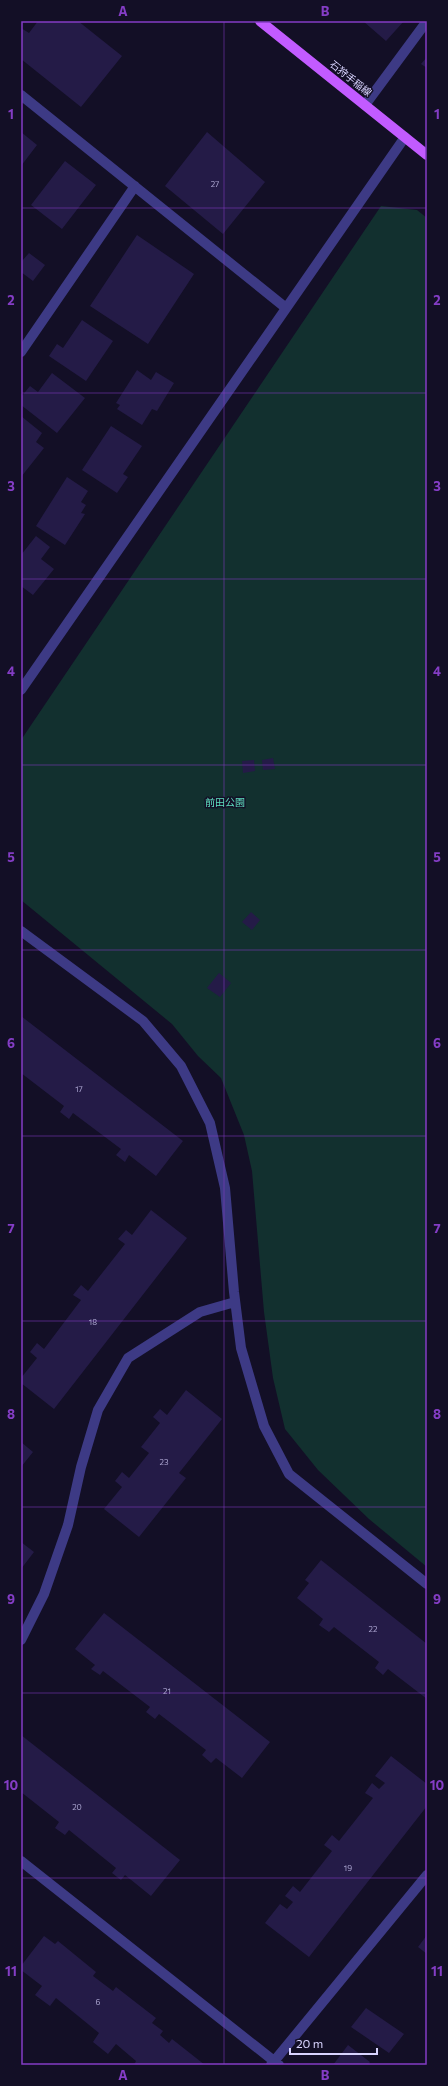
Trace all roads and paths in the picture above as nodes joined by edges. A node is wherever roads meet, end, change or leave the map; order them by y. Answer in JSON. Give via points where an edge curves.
{"nodes":[{"id":1,"x":260,"y":21,"type":"edge"},
{"id":2,"x":427,"y":21,"type":"edge"},
{"id":3,"x":21,"y":95,"type":"edge"},
{"id":4,"x":365,"y":105,"type":"junction"},
{"id":5,"x":405,"y":137,"type":"junction"},
{"id":6,"x":427,"y":155,"type":"edge"},
{"id":7,"x":135,"y":186,"type":"junction"},
{"id":8,"x":286,"y":308,"type":"junction"},
{"id":9,"x":21,"y":352,"type":"edge"},
{"id":10,"x":21,"y":690,"type":"edge"},
{"id":11,"x":21,"y":931,"type":"edge"},
{"id":12,"x":235,"y":1302,"type":"junction"},
{"id":13,"x":427,"y":1584,"type":"edge"},
{"id":14,"x":21,"y":1640,"type":"edge"},
{"id":15,"x":21,"y":1860,"type":"edge"},
{"id":16,"x":427,"y":1875,"type":"edge"},
{"id":17,"x":275,"y":2064,"type":"edge"}],
"edges":[{"from":1,"to":4,"type":"main road","name":"石狩手稲線"},
{"from":2,"to":4,"type":"street"},
{"from":3,"to":7,"type":"street"},
{"from":4,"to":5,"type":"main road","name":"石狩手稲線"},
{"from":5,"to":6,"type":"main road","name":"石狩手稲線"},
{"from":5,"to":8,"type":"street"},
{"from":7,"to":8,"type":"street"},
{"from":7,"to":9,"type":"street"},
{"from":8,"to":10,"type":"street"},
{"from":11,"to":12,"type":"street","via":[[143,1021],[182,1066],[210,1123],[225,1188]]},
{"from":12,"to":13,"type":"street","via":[[241,1348],[264,1426],[289,1474]]},
{"from":12,"to":14,"type":"street","via":[[200,1312],[128,1358],[98,1410],[81,1467],[68,1525],[44,1594]]},
{"from":15,"to":17,"type":"street"},
{"from":16,"to":17,"type":"street"}]}
